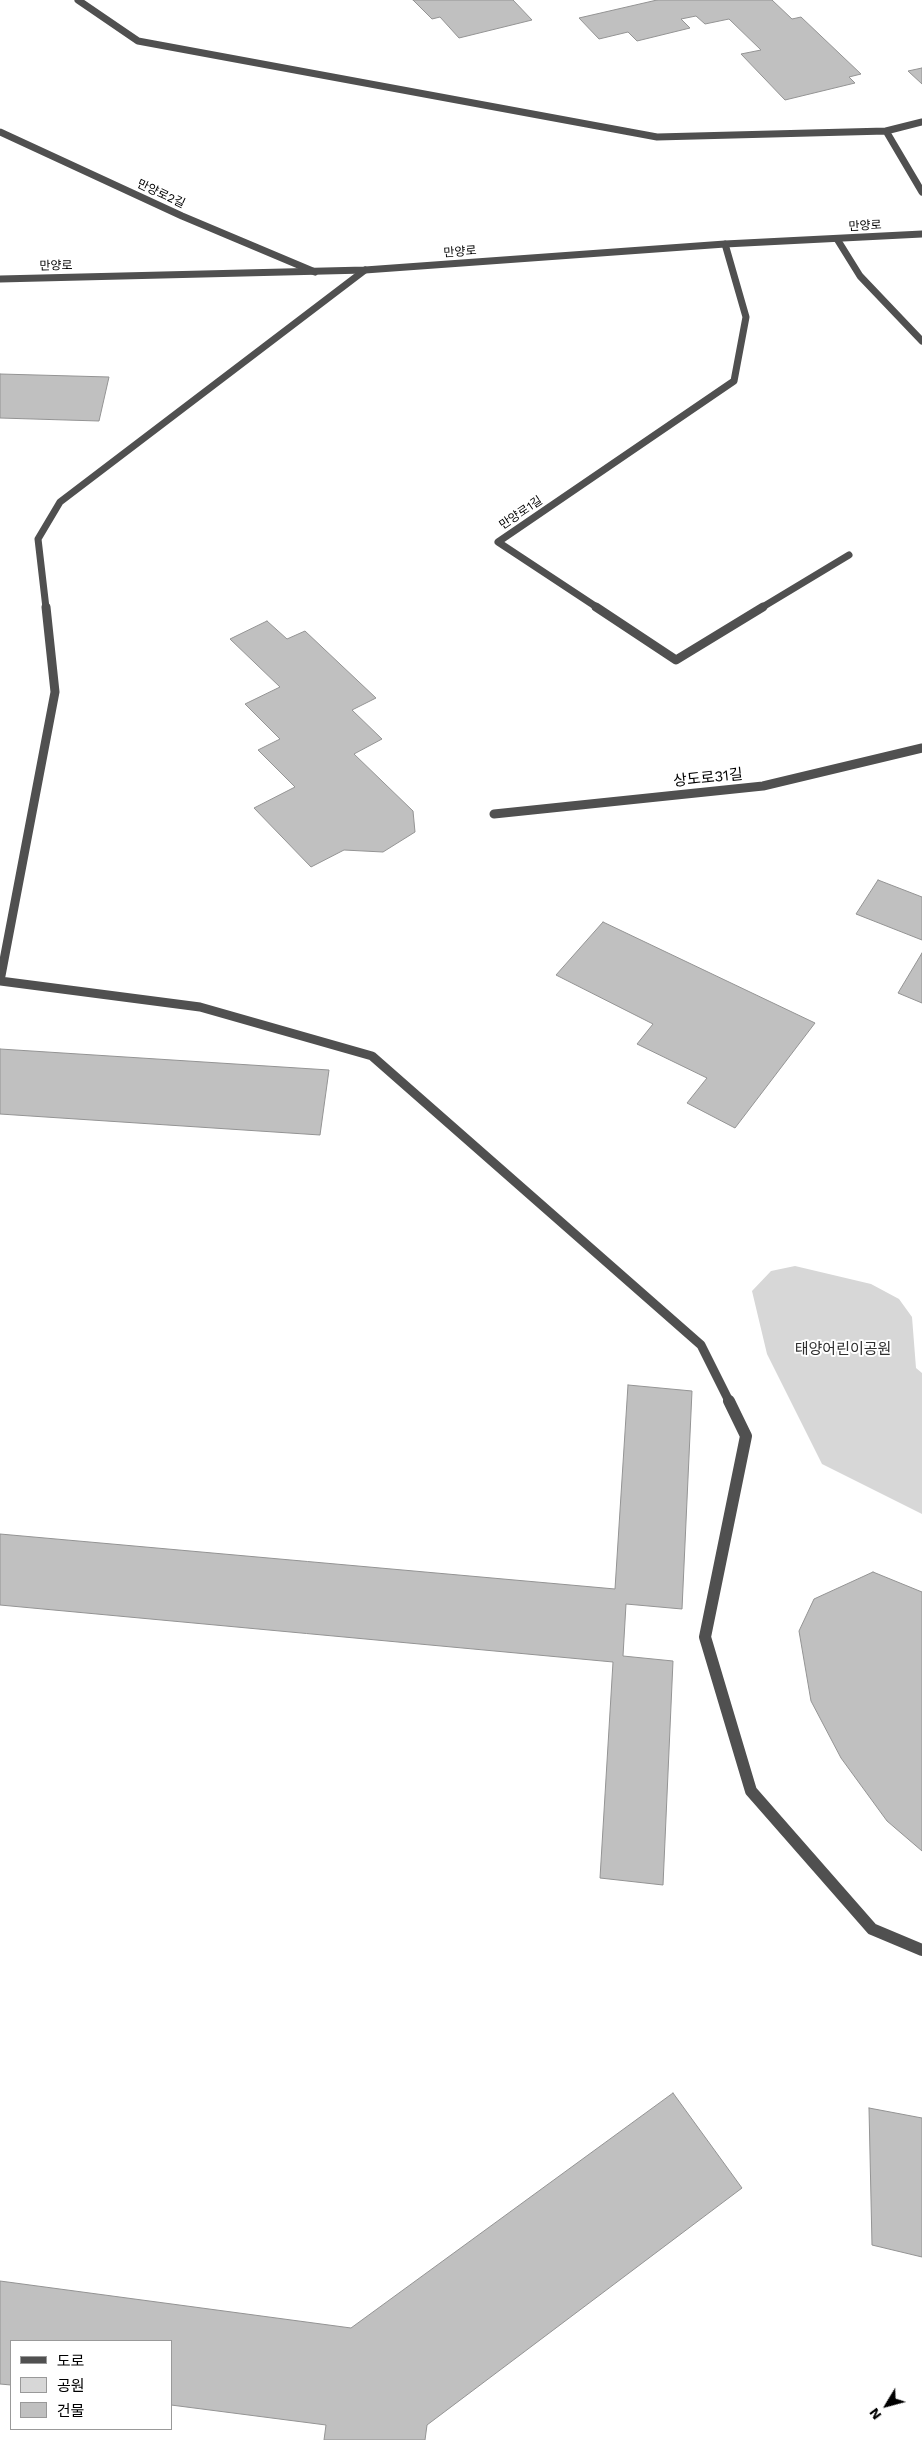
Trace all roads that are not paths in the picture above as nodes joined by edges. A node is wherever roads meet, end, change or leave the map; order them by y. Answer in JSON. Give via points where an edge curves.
{"nodes":[{"id":1,"x":78,"y":0,"type":"edge"},
{"id":2,"x":922,"y":122,"type":"edge"},
{"id":3,"x":886,"y":131,"type":"junction"},
{"id":4,"x":0,"y":132,"type":"edge"},
{"id":5,"x":922,"y":192,"type":"edge"},
{"id":6,"x":922,"y":234,"type":"edge"},
{"id":7,"x":837,"y":238,"type":"junction"},
{"id":8,"x":725,"y":244,"type":"junction"},
{"id":9,"x":365,"y":270,"type":"junction"},
{"id":10,"x":315,"y":272,"type":"junction"},
{"id":11,"x":0,"y":279,"type":"edge"},
{"id":12,"x":922,"y":341,"type":"edge"},
{"id":13,"x":849,"y":555,"type":"dead end"},
{"id":14,"x":922,"y":748,"type":"edge"},
{"id":15,"x":494,"y":814,"type":"dead end"},
{"id":16,"x":922,"y":1950,"type":"edge"}],
"edges":[{"from":1,"to":3,"type":"street","via":[[138,41],[657,137]]},
{"from":2,"to":3,"type":"street"},
{"from":3,"to":5,"type":"street"},
{"from":4,"to":10,"type":"street","name":"만양로2길","via":[[182,216]]},
{"from":6,"to":7,"type":"street","name":"만양로"},
{"from":7,"to":8,"type":"street","name":"만양로"},
{"from":7,"to":12,"type":"street","via":[[860,276]]},
{"from":8,"to":9,"type":"street","name":"만양로"},
{"from":8,"to":13,"type":"street","name":"만양로1길","via":[[746,317],[734,381],[498,542],[676,660]]},
{"from":9,"to":10,"type":"street","name":"만양로"},
{"from":9,"to":16,"type":"street","via":[[60,502],[38,539],[55,692],[0,981],[200,1007],[372,1056],[702,1345],[746,1436],[705,1637],[751,1791],[872,1929]]},
{"from":10,"to":11,"type":"street","name":"만양로"},
{"from":14,"to":15,"type":"street","name":"상도로31길","via":[[763,786]]}]}
